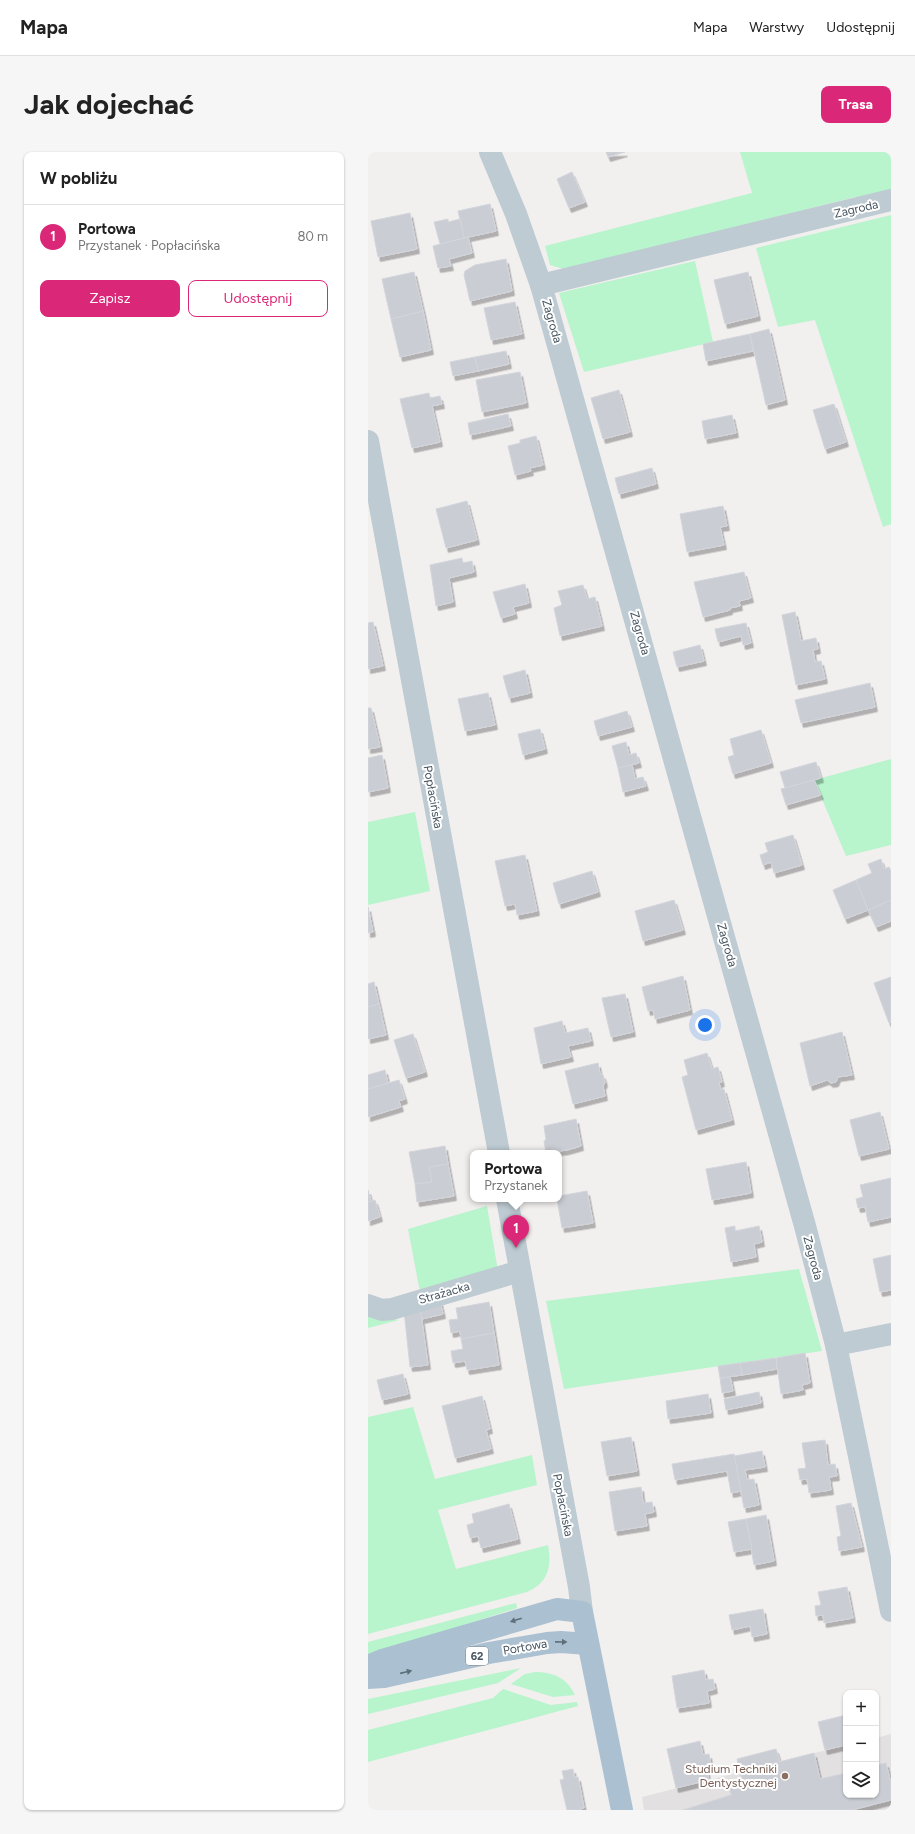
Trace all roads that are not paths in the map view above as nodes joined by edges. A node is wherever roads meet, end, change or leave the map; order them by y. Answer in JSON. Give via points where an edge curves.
{"nodes":[{"id":1,"x":490,"y":152,"type":"edge"},
{"id":2,"x":891,"y":200,"type":"edge"},
{"id":3,"x":541,"y":285,"type":"junction"},
{"id":4,"x":368,"y":441,"type":"edge"},
{"id":5,"x":498,"y":1150,"type":"edge"},
{"id":6,"x":508,"y":1202,"type":"edge"},
{"id":7,"x":520,"y":1271,"type":"junction"},
{"id":8,"x":368,"y":1305,"type":"edge"},
{"id":9,"x":891,"y":1334,"type":"edge"},
{"id":10,"x":836,"y":1345,"type":"junction"},
{"id":11,"x":891,"y":1611,"type":"edge"},
{"id":12,"x":582,"y":1612,"type":"junction"},
{"id":13,"x":588,"y":1644,"type":"junction"},
{"id":14,"x":368,"y":1666,"type":"edge"},
{"id":15,"x":368,"y":1678,"type":"edge"},
{"id":16,"x":622,"y":1810,"type":"edge"}],
"edges":[{"from":1,"to":3,"type":"street","name":"Zagroda","via":[[516,214]]},
{"from":2,"to":3,"type":"street","name":"Zagroda"},
{"from":3,"to":10,"type":"street","name":"Zagroda","via":[[768,1091]]},
{"from":4,"to":5,"type":"street","name":"Popłacińska"},
{"from":6,"to":7,"type":"street","name":"Popłacińska"},
{"from":7,"to":8,"type":"street","name":"Strażacka","via":[[392,1309],[382,1310]]},
{"from":7,"to":12,"type":"street","name":"Popłacińska"},
{"from":9,"to":10,"type":"street"},
{"from":10,"to":11,"type":"street","name":"Zagroda"},
{"from":12,"to":13,"type":"main road","name":"Popłacińska"},
{"from":12,"to":14,"type":"main road","number":"62","one_way":true,"via":[[557,1609],[544,1612]]},
{"from":15,"to":13,"type":"main road","name":"Portowa","number":"62","one_way":true,"via":[[384,1677],[489,1653],[547,1643]]},
{"from":13,"to":16,"type":"main road","name":"Popłacińska"}]}
